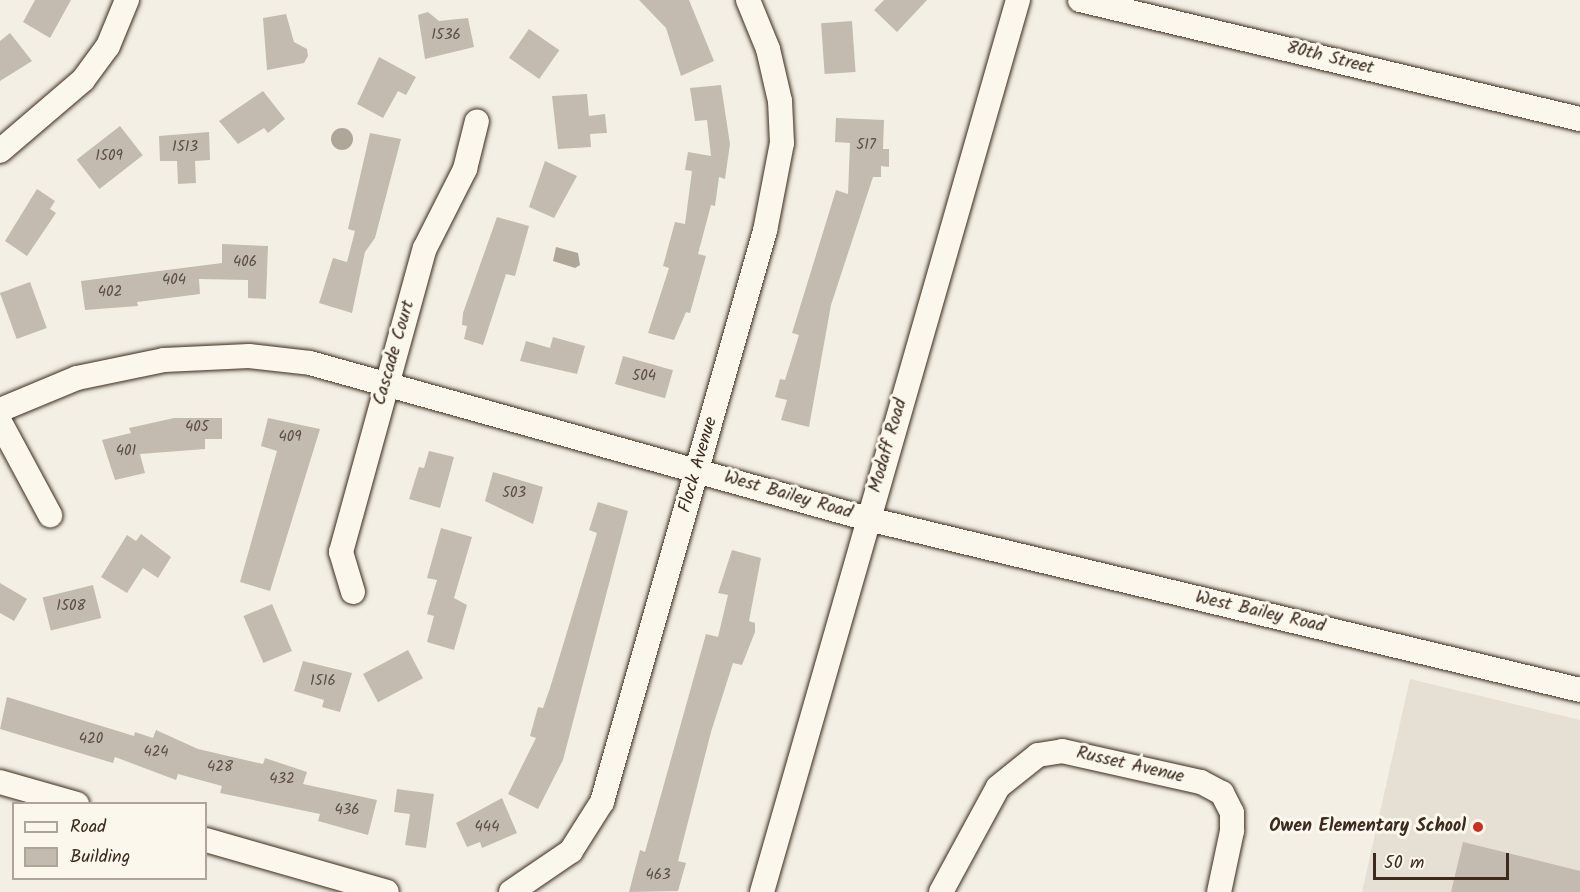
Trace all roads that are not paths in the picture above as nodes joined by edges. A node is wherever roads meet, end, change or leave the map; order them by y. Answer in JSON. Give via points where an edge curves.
{"nodes":[{"id":1,"x":127,"y":0,"type":"edge"},
{"id":2,"x":748,"y":0,"type":"edge"},
{"id":3,"x":1018,"y":0,"type":"edge"},
{"id":4,"x":1080,"y":0,"type":"edge"},
{"id":5,"x":1580,"y":119,"type":"edge"},
{"id":6,"x":477,"y":121,"type":"dead end"},
{"id":7,"x":0,"y":151,"type":"edge"},
{"id":8,"x":387,"y":382,"type":"junction"},
{"id":9,"x":0,"y":410,"type":"edge"},
{"id":10,"x":0,"y":422,"type":"edge"},
{"id":11,"x":698,"y":471,"type":"junction"},
{"id":12,"x":50,"y":515,"type":"dead end"},
{"id":13,"x":868,"y":519,"type":"junction"},
{"id":14,"x":353,"y":592,"type":"dead end"},
{"id":15,"x":1580,"y":690,"type":"edge"},
{"id":16,"x":0,"y":782,"type":"edge"},
{"id":17,"x":70,"y":802,"type":"edge"},
{"id":18,"x":207,"y":840,"type":"edge"},
{"id":19,"x":387,"y":892,"type":"edge"},
{"id":20,"x":511,"y":892,"type":"edge"},
{"id":21,"x":762,"y":892,"type":"edge"},
{"id":22,"x":941,"y":892,"type":"edge"},
{"id":23,"x":1219,"y":892,"type":"edge"}],
"edges":[{"from":1,"to":7,"type":"street","via":[[108,46],[83,80]]},
{"from":2,"to":11,"type":"street","name":"Flock Avenue","via":[[768,49],[780,101],[782,143],[765,231]]},
{"from":3,"to":13,"type":"street","name":"Modaff Road"},
{"from":4,"to":5,"type":"street","name":"80th Street"},
{"from":6,"to":8,"type":"street","name":"Cascade Court","via":[[465,169],[430,232]]},
{"from":8,"to":9,"type":"street","name":"West Bailey Road","via":[[276,358],[191,357],[101,371],[45,389]]},
{"from":8,"to":11,"type":"street","name":"West Bailey Road"},
{"from":8,"to":14,"type":"street","name":"Cascade Court","via":[[341,552]]},
{"from":10,"to":12,"type":"street"},
{"from":11,"to":13,"type":"street","name":"West Bailey Road"},
{"from":11,"to":20,"type":"street","name":"Flock Avenue","via":[[602,802],[571,851]]},
{"from":13,"to":15,"type":"street","name":"West Bailey Road"},
{"from":13,"to":21,"type":"street","name":"Modaff Road"},
{"from":16,"to":17,"type":"street"},
{"from":18,"to":19,"type":"street"},
{"from":22,"to":23,"type":"street","name":"Russet Avenue","via":[[998,787],[1027,761],[1049,752],[1073,752],[1207,784],[1228,802],[1232,831]]}]}
